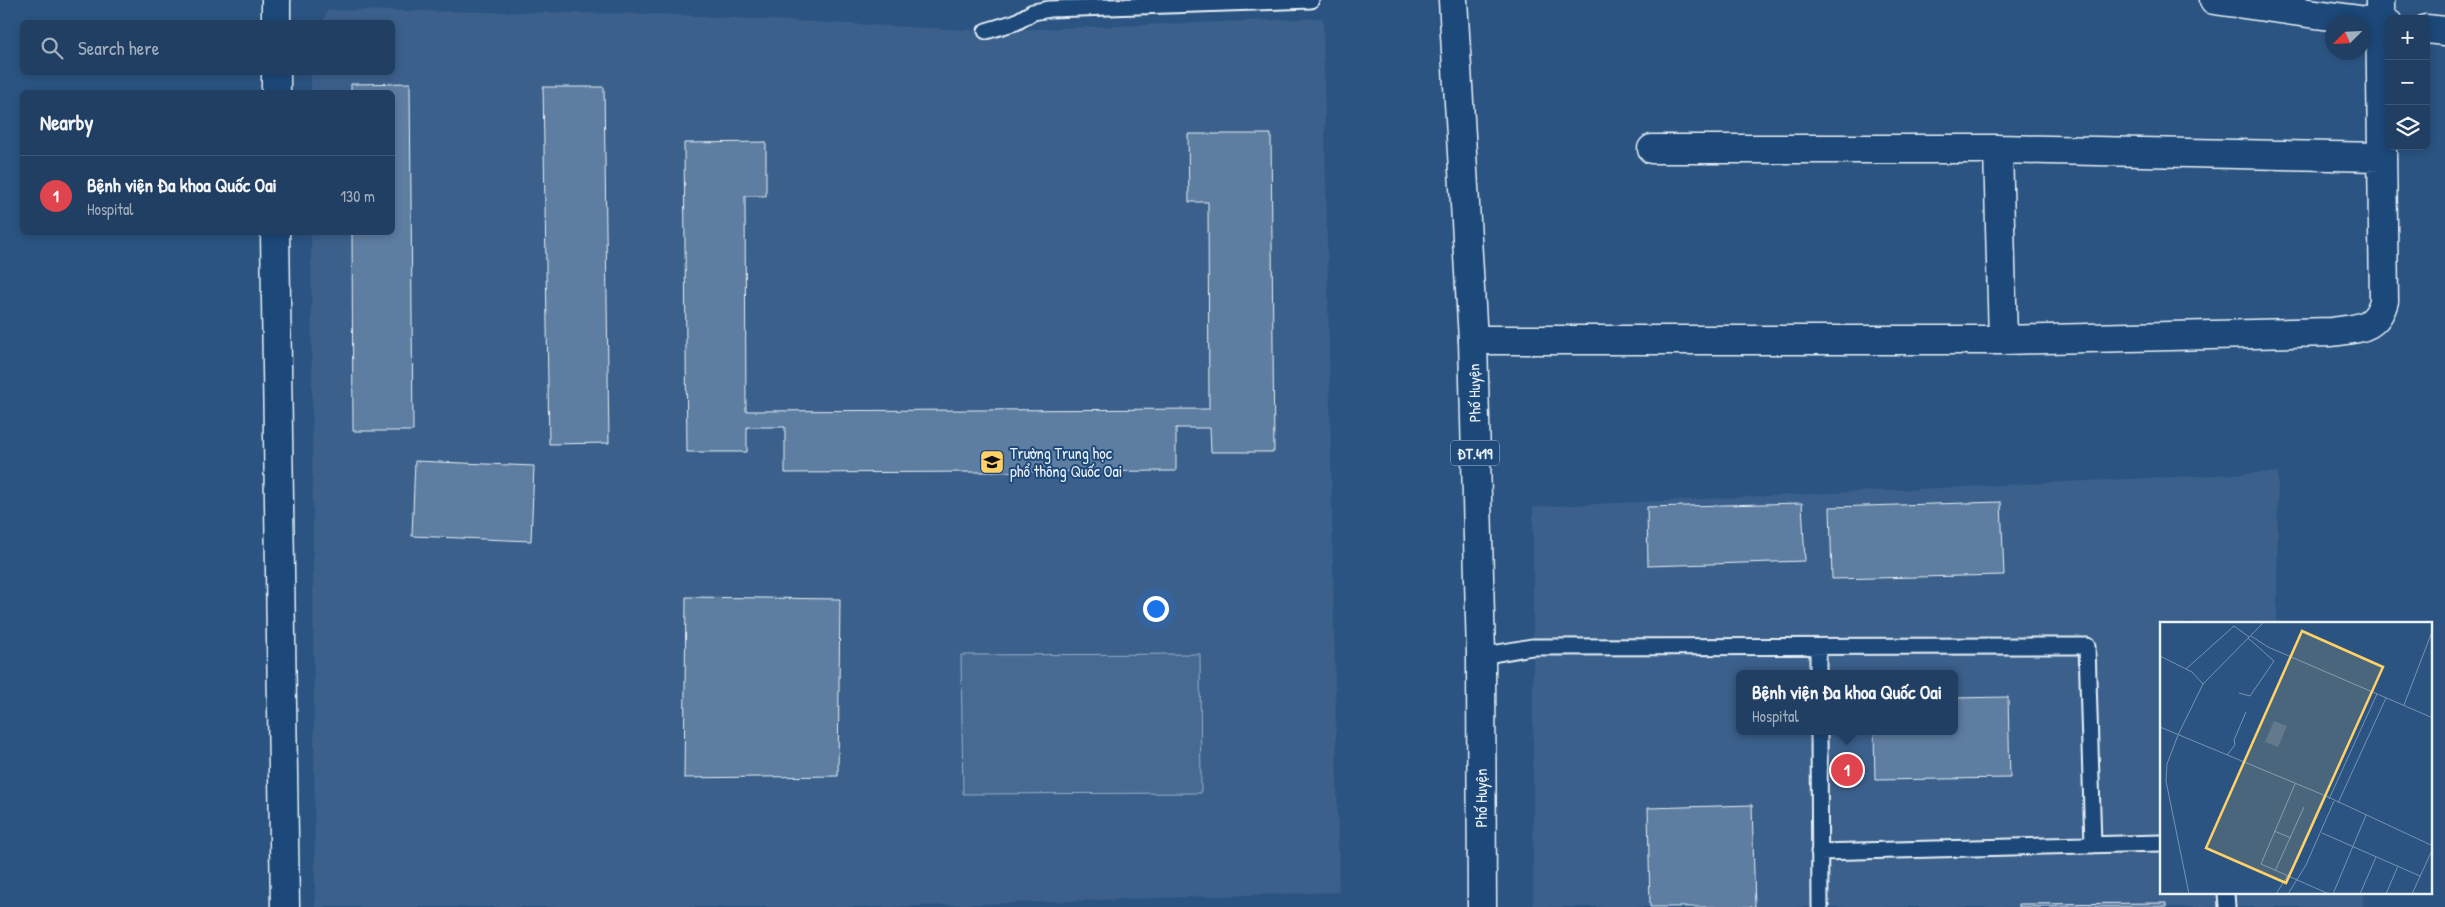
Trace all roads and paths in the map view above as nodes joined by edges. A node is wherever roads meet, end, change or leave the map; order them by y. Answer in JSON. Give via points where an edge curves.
{"nodes":[{"id":1,"x":276,"y":0,"type":"edge"},
{"id":2,"x":1311,"y":0,"type":"edge"},
{"id":3,"x":1453,"y":0,"type":"edge"},
{"id":4,"x":2214,"y":0,"type":"edge"},
{"id":5,"x":2384,"y":15,"type":"edge"},
{"id":6,"x":276,"y":20,"type":"edge"},
{"id":7,"x":2430,"y":29,"type":"edge"},
{"id":8,"x":986,"y":31,"type":"dead end"},
{"id":9,"x":2445,"y":31,"type":"edge"},
{"id":10,"x":276,"y":75,"type":"edge"},
{"id":11,"x":276,"y":90,"type":"edge"},
{"id":12,"x":1652,"y":149,"type":"dead end"},
{"id":13,"x":1998,"y":149,"type":"junction"},
{"id":14,"x":2381,"y":157,"type":"junction"},
{"id":15,"x":275,"y":235,"type":"edge"},
{"id":16,"x":1472,"y":340,"type":"junction"},
{"id":17,"x":2004,"y":340,"type":"junction"},
{"id":18,"x":1818,"y":646,"type":"junction"},
{"id":19,"x":1480,"y":656,"type":"junction"},
{"id":20,"x":1818,"y":670,"type":"edge"},
{"id":21,"x":1819,"y":735,"type":"edge"},
{"id":22,"x":2160,"y":844,"type":"edge"},
{"id":23,"x":2093,"y":845,"type":"junction"},
{"id":24,"x":1820,"y":852,"type":"junction"},
{"id":25,"x":2226,"y":894,"type":"edge"},
{"id":26,"x":284,"y":907,"type":"edge"},
{"id":27,"x":1482,"y":907,"type":"edge"},
{"id":28,"x":1820,"y":907,"type":"edge"},
{"id":29,"x":2227,"y":907,"type":"edge"}],
"edges":[{"from":1,"to":6,"type":"street"},
{"from":2,"to":8,"type":"lane","via":[[1050,9],[1033,12],[1016,22]]},
{"from":3,"to":16,"type":"street","name":"Phố Huyện","number":"ĐT.419"},
{"from":4,"to":5,"type":"street"},
{"from":5,"to":14,"type":"street"},
{"from":7,"to":9,"type":"street"},
{"from":10,"to":11,"type":"street"},
{"from":12,"to":13,"type":"street"},
{"from":13,"to":14,"type":"street"},
{"from":13,"to":17,"type":"street"},
{"from":14,"to":17,"type":"street","via":[[2384,301],[2380,316],[2367,325],[2332,332]]},
{"from":15,"to":26,"type":"street"},
{"from":16,"to":17,"type":"street"},
{"from":16,"to":19,"type":"street","name":"Phố Huyện","number":"ĐT.419"},
{"from":18,"to":19,"type":"lane","via":[[1532,647]]},
{"from":18,"to":20,"type":"lane"},
{"from":18,"to":23,"type":"lane","via":[[2087,646]]},
{"from":19,"to":27,"type":"street","name":"Phố Huyện","number":"ĐT.419"},
{"from":21,"to":24,"type":"lane"},
{"from":22,"to":23,"type":"lane"},
{"from":23,"to":24,"type":"lane"},
{"from":24,"to":28,"type":"lane"},
{"from":25,"to":29,"type":"lane"}]}
